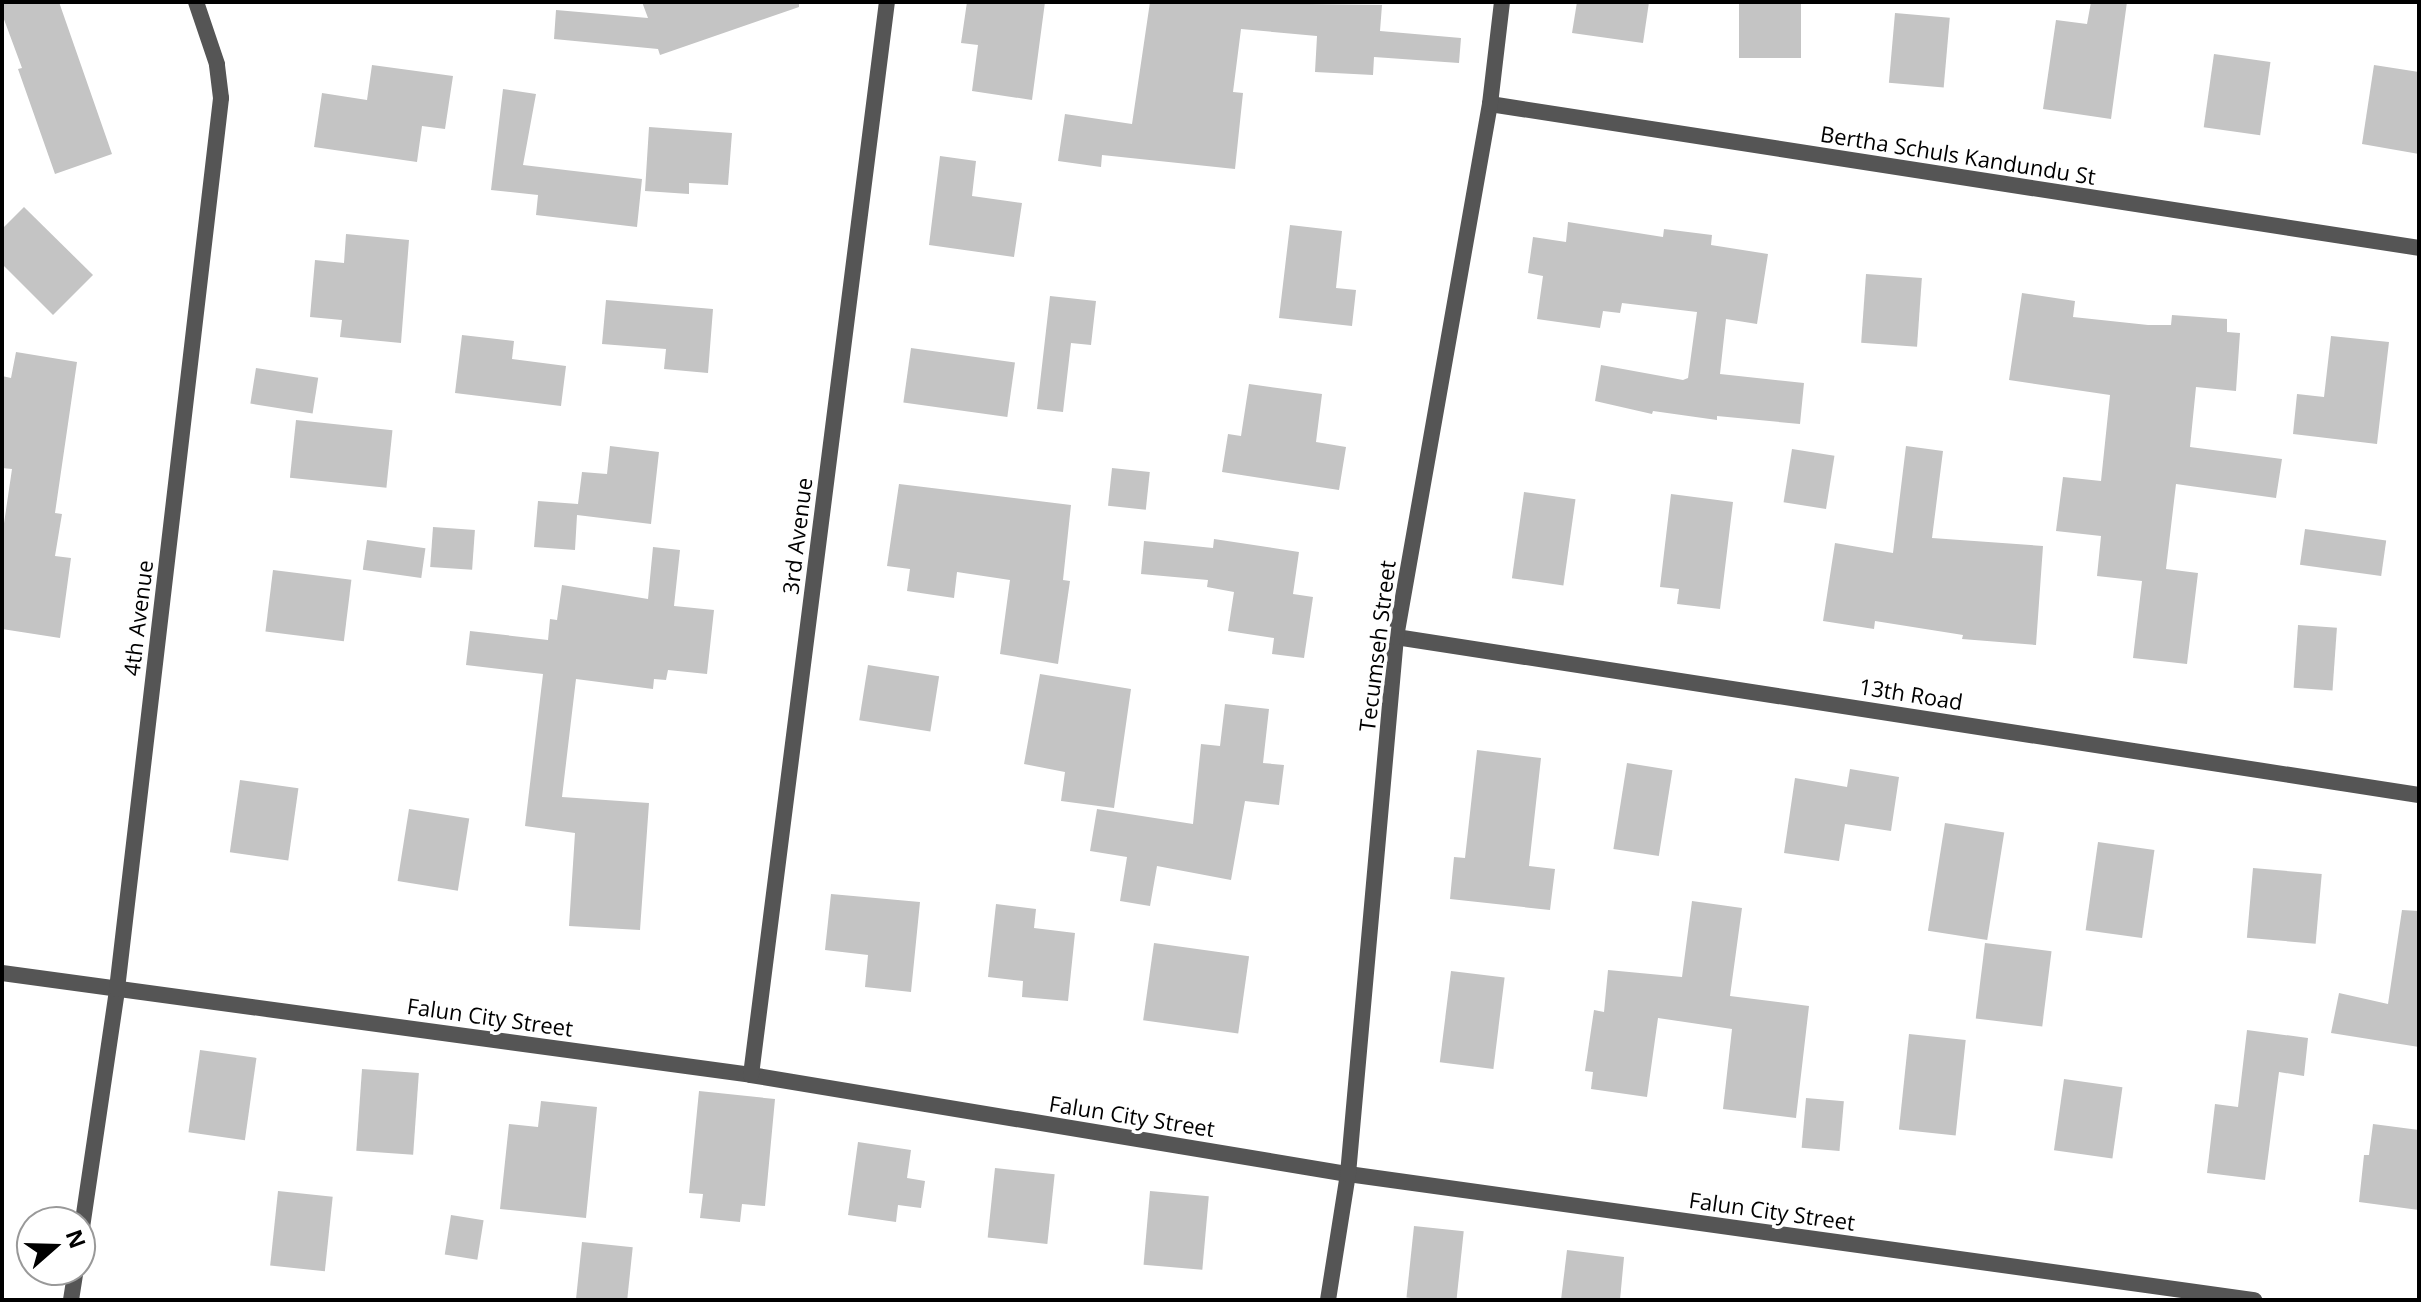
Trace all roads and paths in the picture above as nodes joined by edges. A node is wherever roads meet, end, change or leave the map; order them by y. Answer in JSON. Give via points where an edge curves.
{"nodes":[{"id":1,"x":196,"y":2,"type":"edge"},
{"id":2,"x":887,"y":2,"type":"edge"},
{"id":3,"x":1502,"y":2,"type":"edge"},
{"id":4,"x":1490,"y":104,"type":"junction"},
{"id":5,"x":2419,"y":248,"type":"edge"},
{"id":6,"x":1396,"y":637,"type":"junction"},
{"id":7,"x":2419,"y":795,"type":"edge"},
{"id":8,"x":2,"y":973,"type":"edge"},
{"id":9,"x":117,"y":989,"type":"junction"},
{"id":10,"x":751,"y":1075,"type":"junction"},
{"id":11,"x":1348,"y":1174,"type":"junction"},
{"id":12,"x":85,"y":1206,"type":"edge"},
{"id":13,"x":1328,"y":1300,"type":"edge"},
{"id":14,"x":2254,"y":1300,"type":"edge"}],
"edges":[{"from":1,"to":9,"type":"street","name":"4th Avenue","via":[[217,64],[221,98]]},
{"from":2,"to":10,"type":"street","name":"3rd Avenue"},
{"from":3,"to":4,"type":"street","name":"Tecumseh Street"},
{"from":4,"to":5,"type":"street","name":"Bertha Schuls Kandundu St"},
{"from":4,"to":6,"type":"street","name":"Tecumseh Street"},
{"from":6,"to":7,"type":"street","name":"13th Road"},
{"from":6,"to":11,"type":"street","name":"Tecumseh Street"},
{"from":8,"to":9,"type":"street","name":"Falun City Street"},
{"from":9,"to":10,"type":"street","name":"Falun City Street"},
{"from":9,"to":12,"type":"street","name":"4th Avenue"},
{"from":10,"to":11,"type":"street","name":"Falun City Street"},
{"from":11,"to":13,"type":"street","name":"Tecumseh Street"},
{"from":11,"to":14,"type":"street","name":"Falun City Street"}]}
